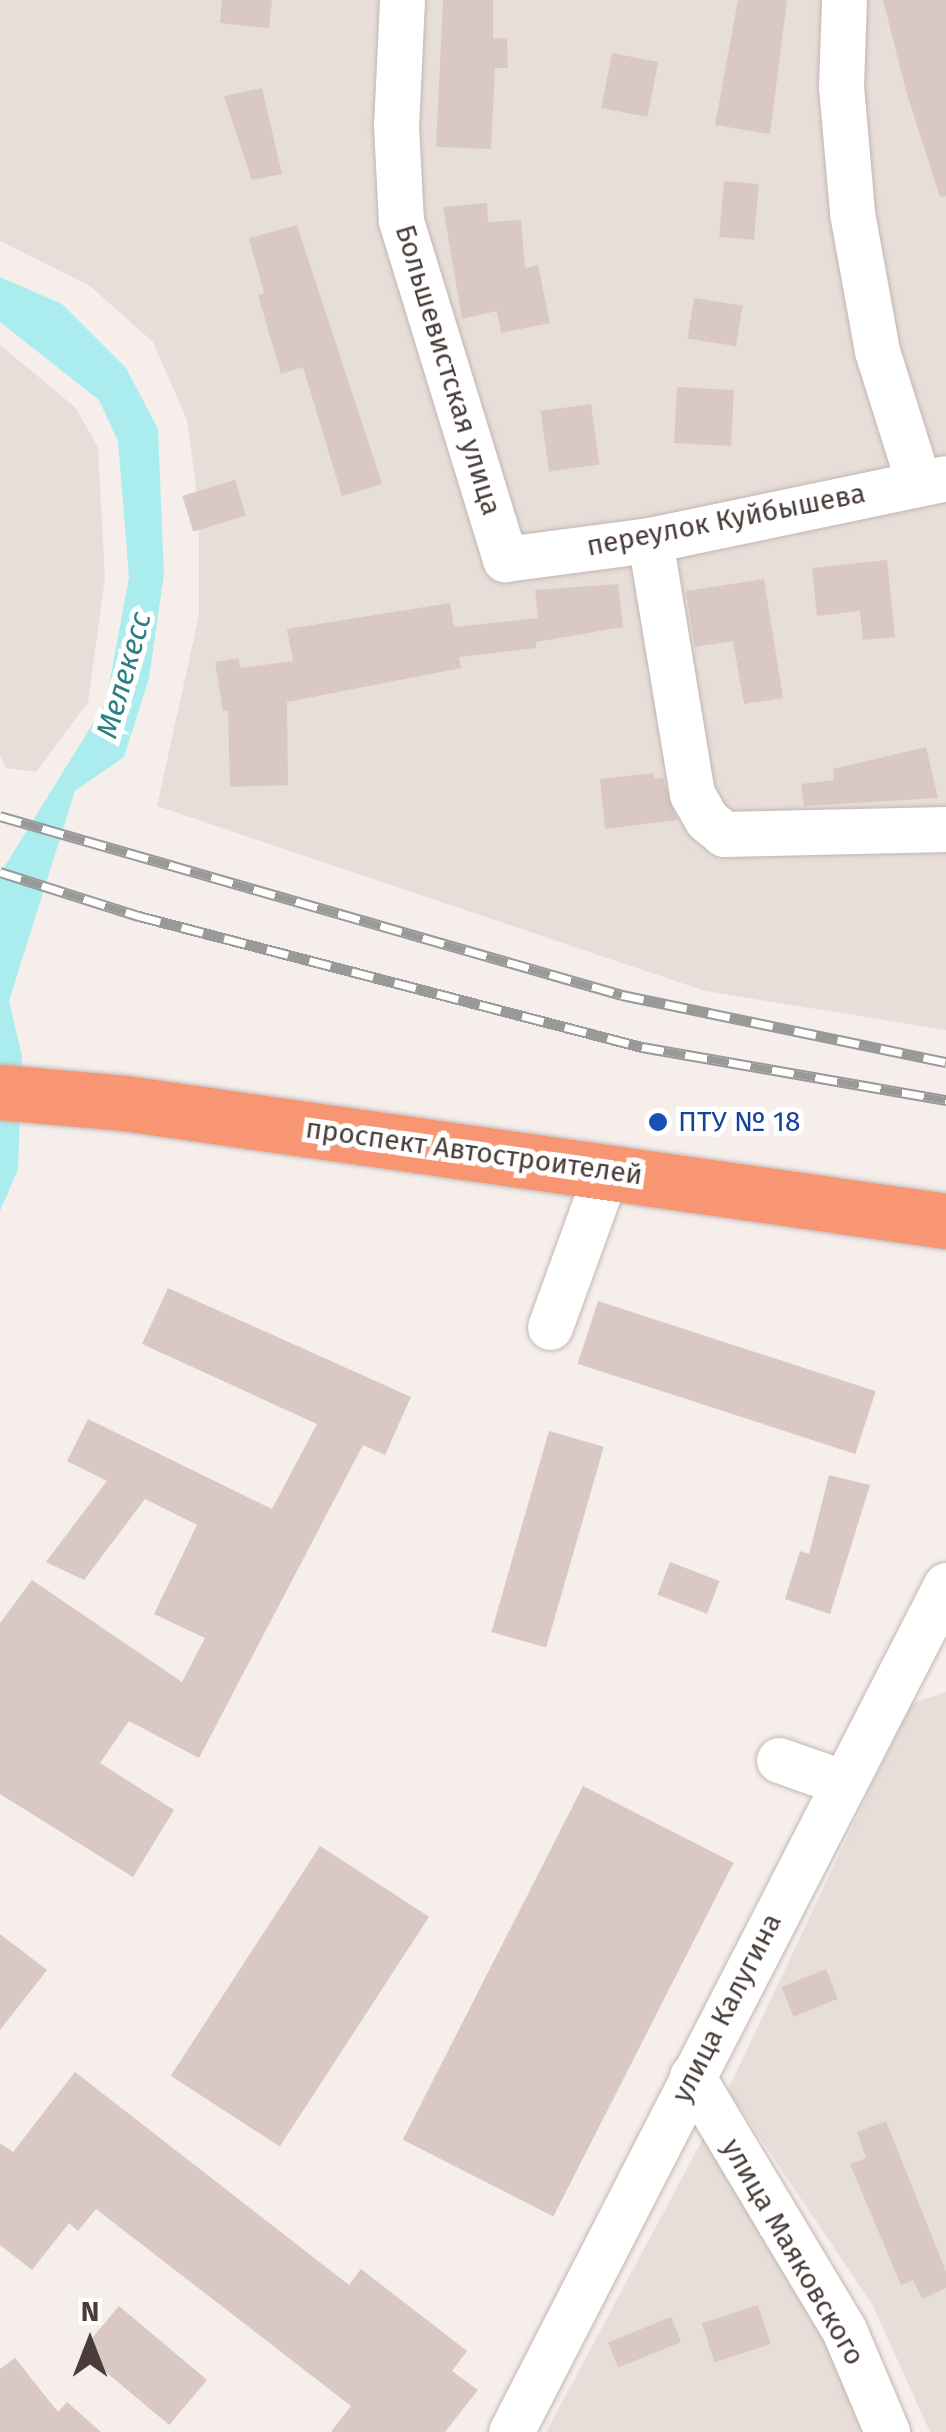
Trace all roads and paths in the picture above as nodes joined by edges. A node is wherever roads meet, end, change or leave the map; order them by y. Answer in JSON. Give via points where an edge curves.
{"nodes":[{"id":1,"x":402,"y":0,"type":"edge"},
{"id":2,"x":844,"y":0,"type":"edge"},
{"id":3,"x":932,"y":479,"type":"edge"},
{"id":4,"x":650,"y":540,"type":"junction"},
{"id":5,"x":505,"y":559,"type":"joint"},
{"id":6,"x":946,"y":829,"type":"edge"},
{"id":7,"x":0,"y":1092,"type":"edge"},
{"id":8,"x":607,"y":1170,"type":"junction"},
{"id":9,"x":946,"y":1221,"type":"edge"},
{"id":10,"x":550,"y":1328,"type":"dead end"},
{"id":11,"x":946,"y":1584,"type":"edge"},
{"id":12,"x":779,"y":1760,"type":"dead end"},
{"id":13,"x":844,"y":1783,"type":"junction"},
{"id":14,"x":692,"y":2076,"type":"junction"},
{"id":15,"x":511,"y":2432,"type":"edge"},
{"id":16,"x":886,"y":2432,"type":"edge"}],
"edges":[{"from":1,"to":5,"type":"street","name":"Большевистская улица","via":[[396,126],[401,222]]},
{"from":2,"to":3,"type":"street","via":[[841,86],[852,213],[877,350]]},
{"from":3,"to":4,"type":"street","name":"переулок Куйбышева"},
{"from":4,"to":5,"type":"street","name":"переулок Куйбышева"},
{"from":4,"to":6,"type":"street","via":[[692,794],[724,834]]},
{"from":7,"to":8,"type":"highway","name":"проспект Автостроителей"},
{"from":8,"to":9,"type":"highway","name":"проспект Автостроителей"},
{"from":8,"to":10,"type":"street"},
{"from":11,"to":13,"type":"street","name":"улица Калугина"},
{"from":12,"to":13,"type":"street"},
{"from":13,"to":14,"type":"street","name":"улица Калугина"},
{"from":14,"to":15,"type":"street","name":"улица Калугина"},
{"from":14,"to":16,"type":"street","name":"улица Маяковского","via":[[844,2330]]}]}
